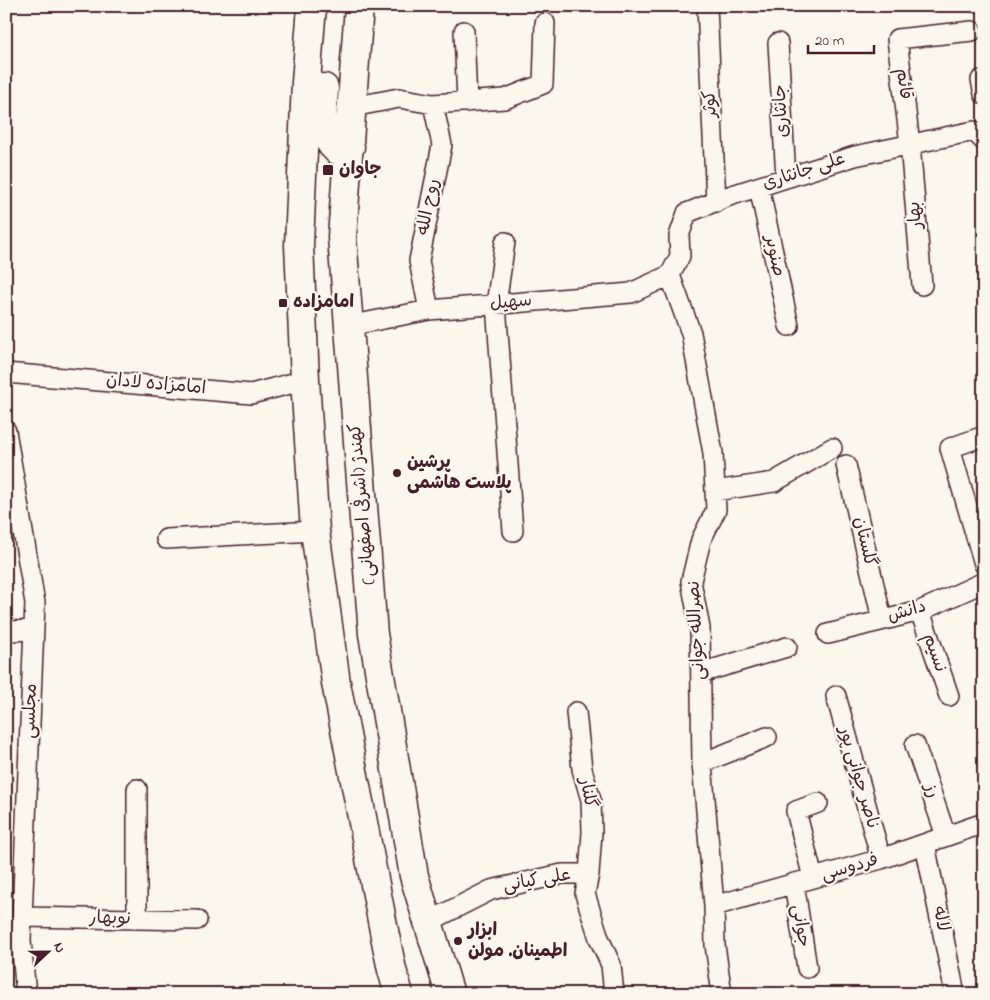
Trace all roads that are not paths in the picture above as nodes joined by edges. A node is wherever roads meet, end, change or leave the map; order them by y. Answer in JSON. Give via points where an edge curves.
{"nodes":[{"id":1,"x":312,"y":6,"type":"edge"},
{"id":2,"x":328,"y":6,"type":"edge"},
{"id":3,"x":359,"y":6,"type":"edge"},
{"id":4,"x":707,"y":6,"type":"edge"},
{"id":5,"x":545,"y":23,"type":"dead end"},
{"id":6,"x":464,"y":31,"type":"dead end"},
{"id":7,"x":972,"y":31,"type":"dead end"},
{"id":8,"x":778,"y":43,"type":"dead end"},
{"id":9,"x":468,"y":102,"type":"junction"},
{"id":10,"x":433,"y":104,"type":"junction"},
{"id":11,"x":352,"y":107,"type":"junction"},
{"id":12,"x":984,"y":141,"type":"edge"},
{"id":13,"x":910,"y":144,"type":"junction"},
{"id":14,"x":350,"y":147,"type":"junction"},
{"id":15,"x":786,"y":178,"type":"junction"},
{"id":16,"x":759,"y":186,"type":"junction"},
{"id":17,"x":716,"y":202,"type":"junction"},
{"id":18,"x":505,"y":242,"type":"dead end"},
{"id":19,"x":299,"y":245,"type":"junction"},
{"id":20,"x":670,"y":275,"type":"junction"},
{"id":21,"x":922,"y":285,"type":"dead end"},
{"id":22,"x":496,"y":305,"type":"junction"},
{"id":23,"x":429,"y":310,"type":"junction"},
{"id":24,"x":348,"y":326,"type":"junction"},
{"id":25,"x":789,"y":326,"type":"dead end"},
{"id":26,"x":6,"y":373,"type":"edge"},
{"id":27,"x":305,"y":380,"type":"junction"},
{"id":28,"x":355,"y":406,"type":"junction"},
{"id":29,"x":6,"y":430,"type":"edge"},
{"id":30,"x":984,"y":436,"type":"edge"},
{"id":31,"x":832,"y":448,"type":"dead end"},
{"id":32,"x":846,"y":465,"type":"dead end"},
{"id":33,"x":715,"y":491,"type":"junction"},
{"id":34,"x":315,"y":531,"type":"junction"},
{"id":35,"x":514,"y":532,"type":"dead end"},
{"id":36,"x":166,"y":539,"type":"dead end"},
{"id":37,"x":984,"y":564,"type":"edge"},
{"id":38,"x":984,"y":582,"type":"edge"},
{"id":39,"x":920,"y":611,"type":"junction"},
{"id":40,"x":882,"y":620,"type":"junction"},
{"id":41,"x":34,"y":630,"type":"junction"},
{"id":42,"x":6,"y":631,"type":"edge"},
{"id":43,"x":828,"y":634,"type":"dead end"},
{"id":44,"x":787,"y":647,"type":"dead end"},
{"id":45,"x":701,"y":673,"type":"junction"},
{"id":46,"x":836,"y":696,"type":"dead end"},
{"id":47,"x":949,"y":696,"type":"dead end"},
{"id":48,"x":576,"y":712,"type":"dead end"},
{"id":49,"x":767,"y":737,"type":"dead end"},
{"id":50,"x":915,"y":745,"type":"dead end"},
{"id":51,"x":702,"y":763,"type":"junction"},
{"id":52,"x":137,"y":789,"type":"dead end"},
{"id":53,"x":818,"y":803,"type":"dead end"},
{"id":54,"x":984,"y":823,"type":"edge"},
{"id":55,"x":946,"y":836,"type":"junction"},
{"id":56,"x":925,"y":844,"type":"junction"},
{"id":57,"x":881,"y":859,"type":"junction"},
{"id":58,"x":589,"y":874,"type":"junction"},
{"id":59,"x":813,"y":878,"type":"junction"},
{"id":60,"x":794,"y":883,"type":"junction"},
{"id":61,"x":714,"y":906,"type":"junction"},
{"id":62,"x":22,"y":918,"type":"junction"},
{"id":63,"x":137,"y":919,"type":"junction"},
{"id":64,"x":197,"y":920,"type":"dead end"},
{"id":65,"x":428,"y":922,"type":"junction"},
{"id":66,"x":807,"y":968,"type":"dead end"},
{"id":67,"x":15,"y":971,"type":"edge"},
{"id":68,"x":26,"y":994,"type":"edge"},
{"id":69,"x":399,"y":994,"type":"edge"},
{"id":70,"x":450,"y":994,"type":"edge"},
{"id":71,"x":614,"y":994,"type":"edge"},
{"id":72,"x":722,"y":994,"type":"edge"},
{"id":73,"x":955,"y":994,"type":"edge"}],
"edges":[{"from":1,"to":19,"type":"main road"},
{"from":2,"to":14,"type":"main road","via":[[322,122],[328,139],[337,150]]},
{"from":3,"to":11,"type":"main road","name":"کهندژ (اشرفی اصفهانی)"},
{"from":4,"to":17,"type":"street","name":"کوثر"},
{"from":5,"to":9,"type":"street","via":[[543,84],[505,99]]},
{"from":6,"to":9,"type":"street"},
{"from":7,"to":13,"type":"street","name":"قائم","via":[[897,39]]},
{"from":8,"to":15,"type":"street","name":"جانثاری"},
{"from":9,"to":10,"type":"street"},
{"from":10,"to":11,"type":"street","via":[[399,98]]},
{"from":10,"to":23,"type":"street","name":"روح الله","via":[[442,145],[419,261]]},
{"from":11,"to":14,"type":"main road","name":"کهندژ (اشرفی اصفهانی)"},
{"from":12,"to":13,"type":"street","name":"علی جانثاری","via":[[974,131]]},
{"from":13,"to":15,"type":"street","name":"علی جانثاری","via":[[855,156]]},
{"from":13,"to":21,"type":"street","name":"بهار"},
{"from":14,"to":24,"type":"main road","name":"کهندژ (اشرفی اصفهانی)","via":[[342,237]]},
{"from":15,"to":16,"type":"street","name":"علی جانثاری"},
{"from":16,"to":17,"type":"street","name":"علی جانثاری"},
{"from":16,"to":25,"type":"street","name":"صنوبر"},
{"from":17,"to":20,"type":"street","name":"علی جانثاری","via":[[687,213],[679,236],[680,256]]},
{"from":18,"to":22,"type":"street"},
{"from":19,"to":27,"type":"main road"},
{"from":19,"to":28,"type":"main road","via":[[308,231],[322,231],[327,239],[333,331],[341,385]]},
{"from":20,"to":22,"type":"street","name":"سهیل","via":[[631,293]]},
{"from":20,"to":33,"type":"street","name":"نصرالله جوانی","via":[[691,333],[713,453]]},
{"from":22,"to":23,"type":"street","name":"سهیل"},
{"from":22,"to":35,"type":"street"},
{"from":23,"to":24,"type":"street","name":"سهیل"},
{"from":24,"to":28,"type":"main road","name":"کهندژ (اشرفی اصفهانی)"},
{"from":26,"to":27,"type":"street","name":"امامزاده لادان","via":[[251,394]]},
{"from":27,"to":34,"type":"main road"},
{"from":28,"to":65,"type":"main road","name":"کهندژ (اشرفی اصفهانی)","via":[[373,634],[414,876]]},
{"from":29,"to":41,"type":"street","name":"مجلسی","via":[[35,603]]},
{"from":30,"to":37,"type":"street","via":[[950,448]]},
{"from":31,"to":33,"type":"street","via":[[774,482]]},
{"from":32,"to":40,"type":"street","name":"گلستان"},
{"from":33,"to":45,"type":"street","name":"نصرالله جوانی","via":[[716,510],[702,540],[691,581],[700,628]]},
{"from":34,"to":36,"type":"street"},
{"from":34,"to":69,"type":"main road","via":[[336,683],[386,944]]},
{"from":38,"to":39,"type":"street","name":"دانش"},
{"from":39,"to":40,"type":"street","name":"دانش"},
{"from":39,"to":47,"type":"street","name":"نسیم"},
{"from":40,"to":43,"type":"street","name":"دانش"},
{"from":41,"to":42,"type":"street"},
{"from":41,"to":62,"type":"street","name":"مجلسی"},
{"from":44,"to":45,"type":"street"},
{"from":45,"to":51,"type":"street","name":"نصرالله جوانی"},
{"from":46,"to":57,"type":"street","name":"ناصر جوانی پور"},
{"from":48,"to":58,"type":"street","name":"گلنار","via":[[582,769],[591,800]]},
{"from":49,"to":51,"type":"street"},
{"from":50,"to":55,"type":"street","name":"رز"},
{"from":51,"to":61,"type":"street","name":"نصرالله جوانی"},
{"from":52,"to":63,"type":"street"},
{"from":53,"to":59,"type":"street","via":[[796,811]]},
{"from":54,"to":55,"type":"street","name":"فردوسی"},
{"from":55,"to":56,"type":"street","name":"فردوسی"},
{"from":56,"to":57,"type":"street","name":"فردوسی"},
{"from":56,"to":73,"type":"street","name":"لاله"},
{"from":57,"to":59,"type":"street","name":"فردوسی"},
{"from":58,"to":65,"type":"street","name":"علی کیانی","via":[[562,874],[490,890]]},
{"from":58,"to":71,"type":"street","name":"علی کیانی","via":[[585,894],[611,965]]},
{"from":59,"to":60,"type":"street","name":"فردوسی"},
{"from":60,"to":61,"type":"street","name":"فردوسی"},
{"from":60,"to":66,"type":"street","name":"جوانی"},
{"from":61,"to":72,"type":"street","name":"نصرالله جوانی","via":[[715,945]]},
{"from":62,"to":63,"type":"street","name":"نوبهار"},
{"from":62,"to":67,"type":"street","name":"مجلسی"},
{"from":63,"to":64,"type":"street","name":"نوبهار"},
{"from":65,"to":70,"type":"main road","name":"کهندژ (اشرفی اصفهانی)"},
{"from":67,"to":68,"type":"street","name":"مجلسی"}]}
